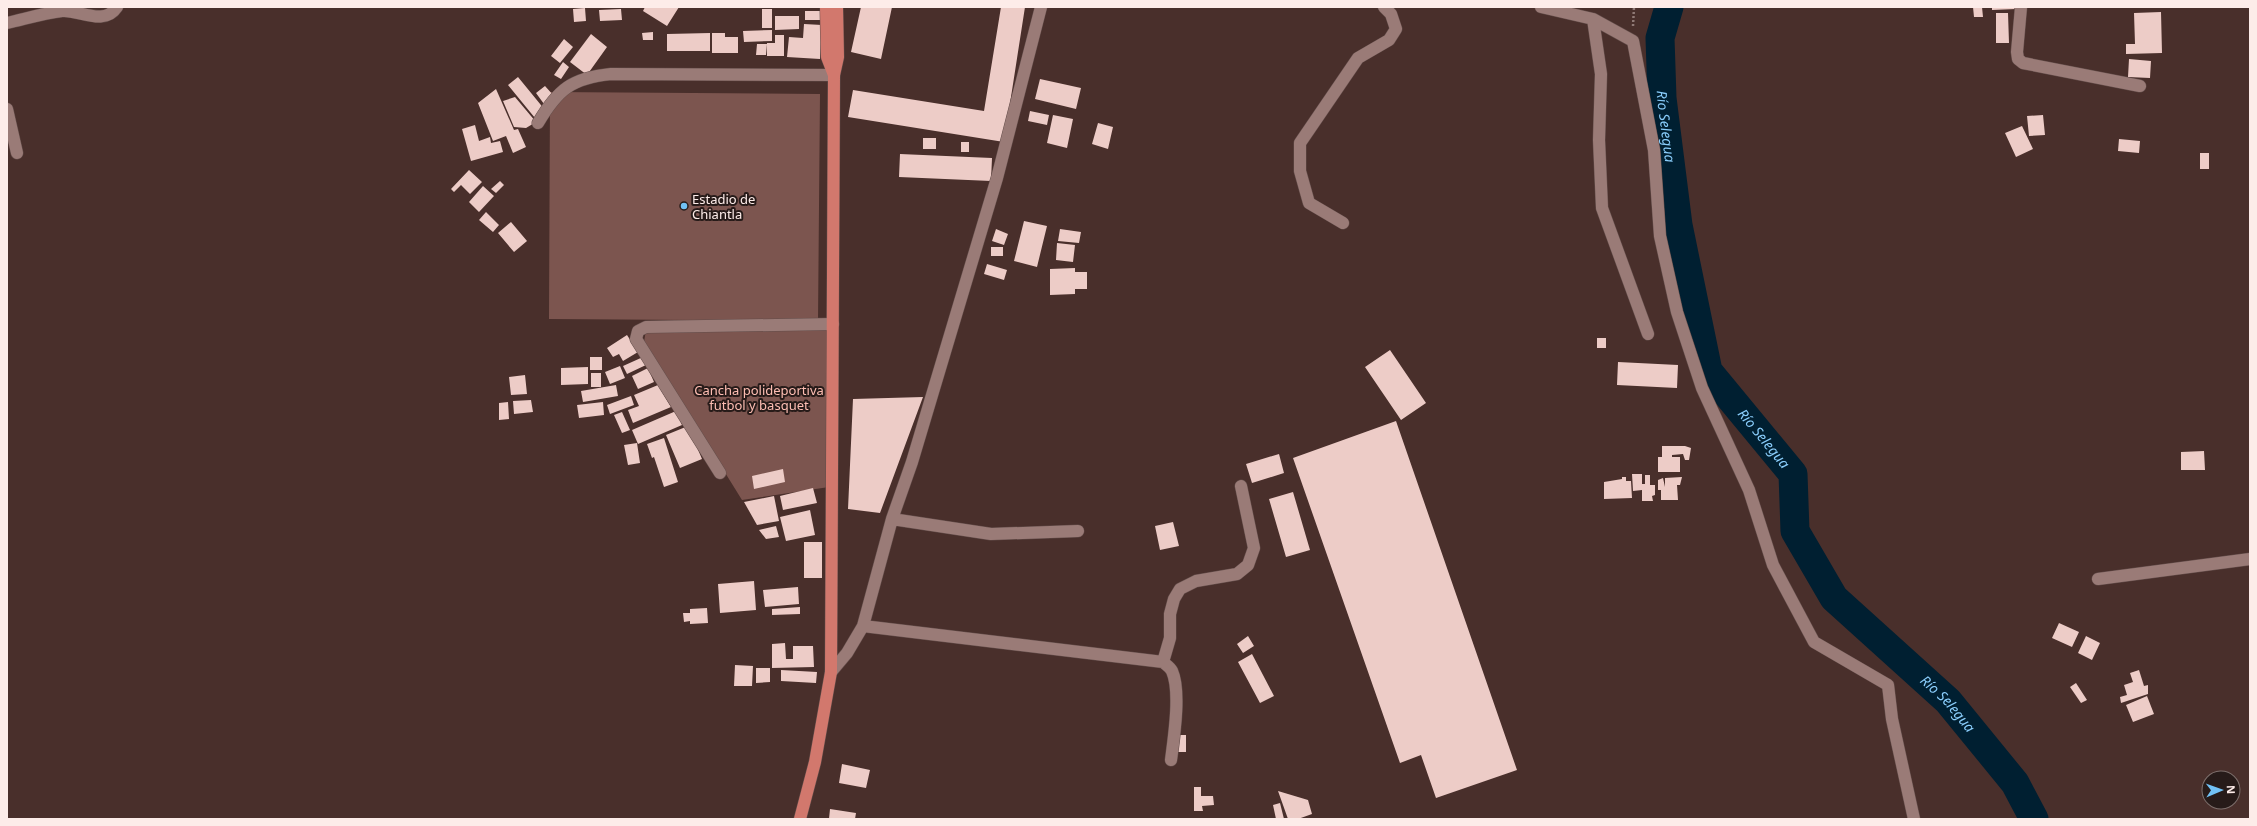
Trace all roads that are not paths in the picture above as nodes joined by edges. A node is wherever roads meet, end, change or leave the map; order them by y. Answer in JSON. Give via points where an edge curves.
{"nodes":[{"id":1,"x":117,"y":7,"type":"edge"},
{"id":2,"x":826,"y":7,"type":"edge"},
{"id":3,"x":837,"y":7,"type":"edge"},
{"id":4,"x":1041,"y":7,"type":"edge"},
{"id":5,"x":1384,"y":7,"type":"edge"},
{"id":6,"x":1541,"y":7,"type":"edge"},
{"id":7,"x":2020,"y":7,"type":"edge"},
{"id":8,"x":1593,"y":19,"type":"junction"},
{"id":9,"x":7,"y":23,"type":"edge"},
{"id":10,"x":834,"y":75,"type":"junction"},
{"id":11,"x":2140,"y":86,"type":"dead end"},
{"id":12,"x":7,"y":108,"type":"edge"},
{"id":13,"x":538,"y":123,"type":"dead end"},
{"id":14,"x":17,"y":154,"type":"dead end"},
{"id":15,"x":1342,"y":223,"type":"dead end"},
{"id":16,"x":833,"y":324,"type":"junction"},
{"id":17,"x":1648,"y":334,"type":"dead end"},
{"id":18,"x":720,"y":473,"type":"dead end"},
{"id":19,"x":1241,"y":486,"type":"dead end"},
{"id":20,"x":892,"y":519,"type":"junction"},
{"id":21,"x":1078,"y":531,"type":"dead end"},
{"id":22,"x":2250,"y":560,"type":"edge"},
{"id":23,"x":2098,"y":579,"type":"dead end"},
{"id":24,"x":864,"y":626,"type":"junction"},
{"id":25,"x":1163,"y":662,"type":"junction"},
{"id":26,"x":831,"y":672,"type":"junction"},
{"id":27,"x":1171,"y":760,"type":"dead end"},
{"id":28,"x":800,"y":819,"type":"edge"},
{"id":29,"x":1914,"y":819,"type":"edge"}],
"edges":[{"from":1,"to":9,"type":"street","via":[[111,14],[94,16],[64,10]]},
{"from":2,"to":10,"type":"main road","via":[[827,57]]},
{"from":3,"to":10,"type":"main road","via":[[838,57]]},
{"from":4,"to":20,"type":"street","via":[[997,178],[912,462]]},
{"from":5,"to":15,"type":"street","via":[[1391,14],[1396,29],[1389,40],[1358,58],[1300,143],[1300,171],[1309,204]]},
{"from":6,"to":8,"type":"street"},
{"from":7,"to":11,"type":"street","via":[[2018,59],[2031,64]]},
{"from":8,"to":17,"type":"street","via":[[1601,74],[1599,140],[1602,208]]},
{"from":8,"to":29,"type":"street","via":[[1633,41],[1654,150],[1660,236],[1677,312],[1702,388],[1748,490],[1773,565],[1814,642],[1888,685],[1892,719]]},
{"from":10,"to":13,"type":"street","via":[[594,76],[563,89],[551,101]]},
{"from":10,"to":16,"type":"main road"},
{"from":12,"to":14,"type":"street"},
{"from":16,"to":18,"type":"street","via":[[646,327],[638,331],[636,339]]},
{"from":16,"to":26,"type":"main road"},
{"from":19,"to":25,"type":"street","via":[[1254,548],[1248,565],[1237,574],[1196,581],[1180,589],[1170,614],[1170,638]]},
{"from":20,"to":21,"type":"street","via":[[991,534]]},
{"from":20,"to":24,"type":"street"},
{"from":22,"to":23,"type":"street"},
{"from":24,"to":25,"type":"street"},
{"from":24,"to":26,"type":"street"},
{"from":25,"to":27,"type":"street","via":[[1172,669],[1175,681],[1176,722]]},
{"from":26,"to":28,"type":"main road","via":[[815,762]]}]}
